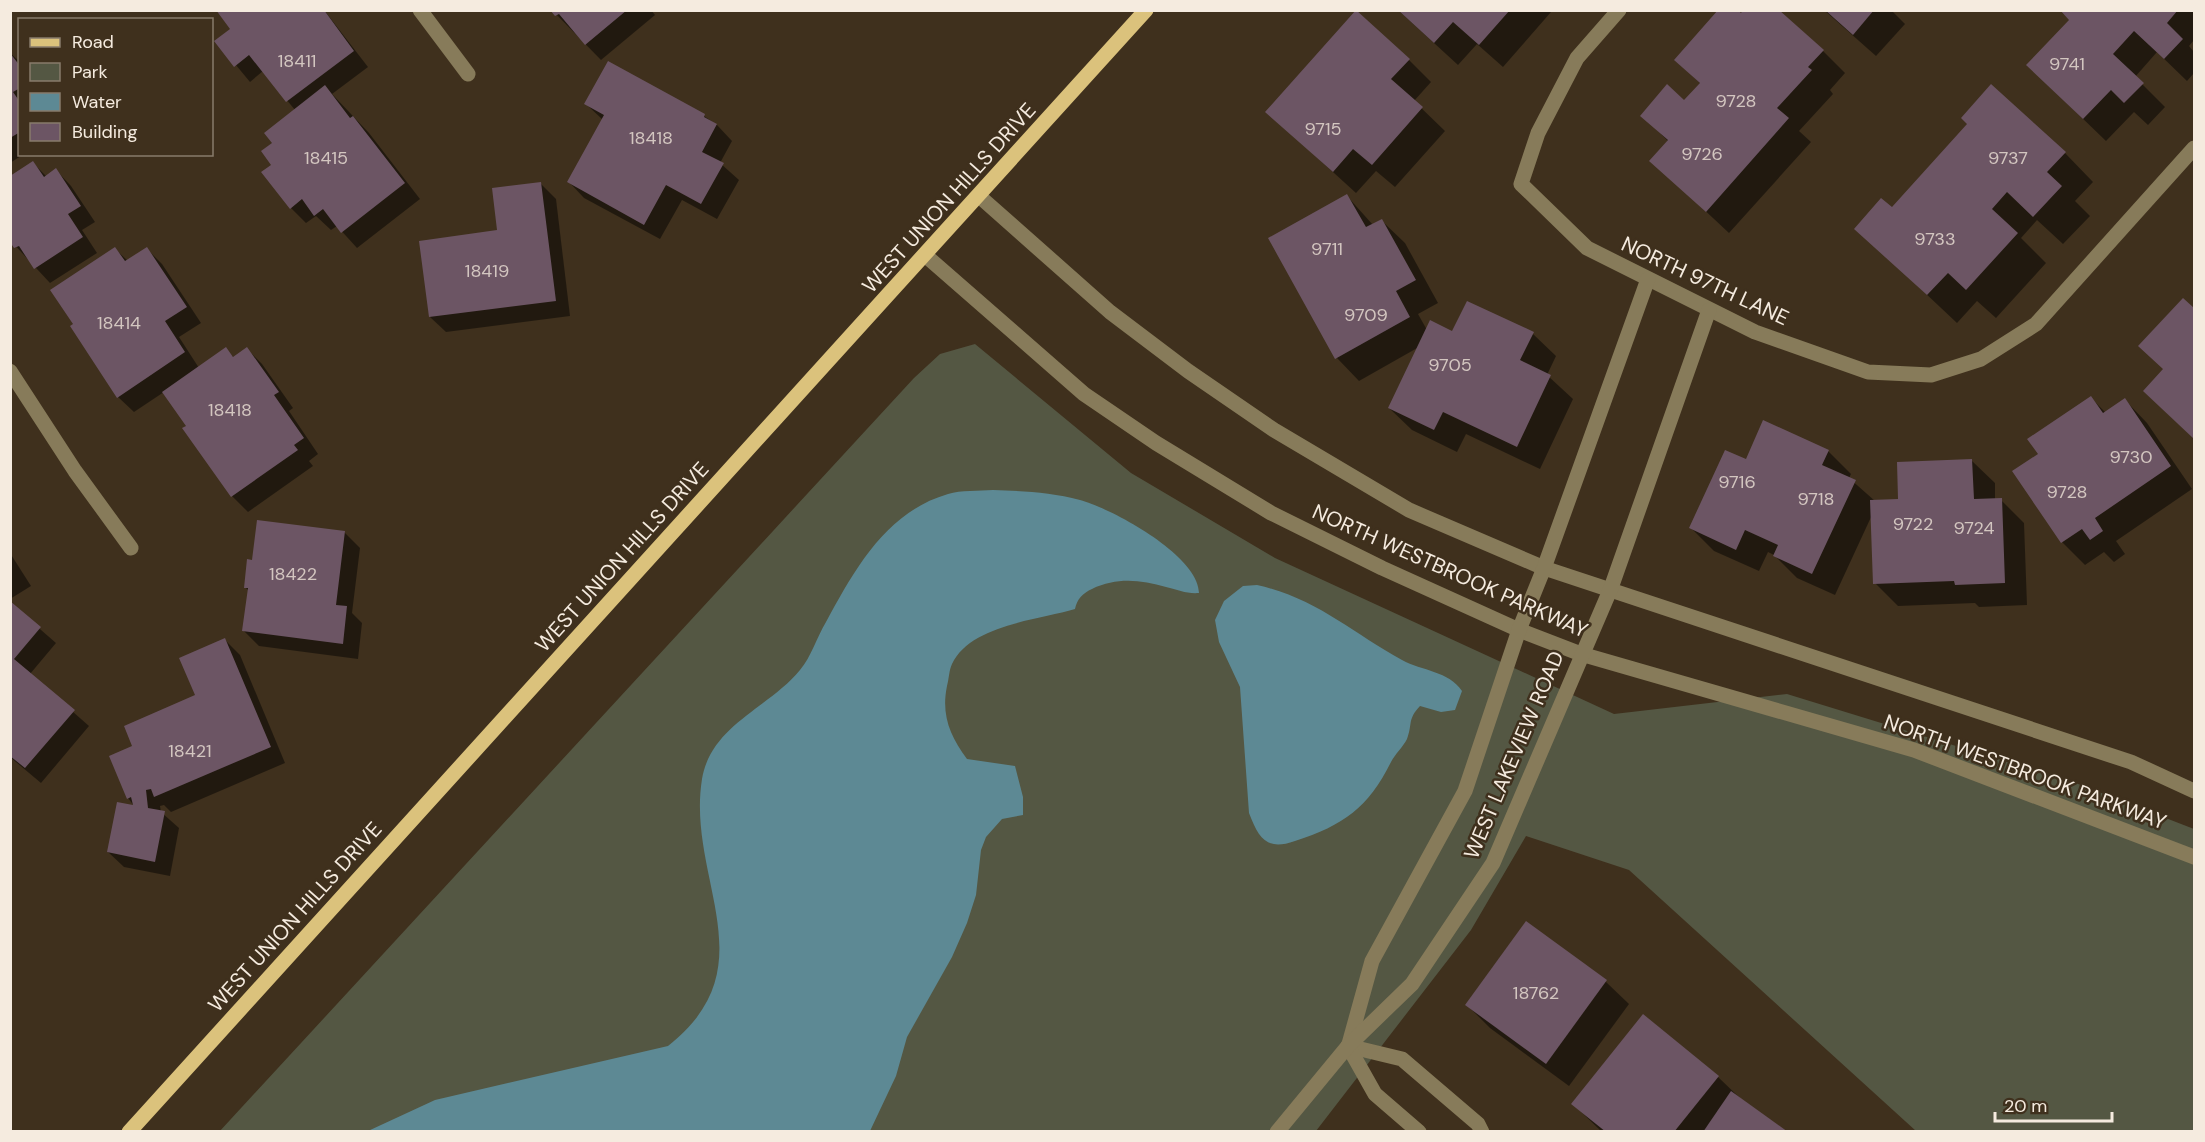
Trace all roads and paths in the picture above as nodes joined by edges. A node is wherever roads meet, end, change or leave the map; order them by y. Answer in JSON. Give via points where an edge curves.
{"nodes":[{"id":1,"x":420,"y":10,"type":"edge"},
{"id":2,"x":1146,"y":10,"type":"edge"},
{"id":3,"x":1619,"y":10,"type":"edge"},
{"id":4,"x":468,"y":74,"type":"dead end"},
{"id":5,"x":2194,"y":148,"type":"edge"},
{"id":6,"x":979,"y":196,"type":"junction"},
{"id":7,"x":925,"y":255,"type":"junction"},
{"id":8,"x":1648,"y":279,"type":"junction"},
{"id":9,"x":1709,"y":310,"type":"junction"},
{"id":10,"x":10,"y":372,"type":"edge"},
{"id":11,"x":131,"y":548,"type":"dead end"},
{"id":12,"x":1544,"y":568,"type":"junction"},
{"id":13,"x":1611,"y":588,"type":"junction"},
{"id":14,"x":1519,"y":630,"type":"junction"},
{"id":15,"x":1581,"y":654,"type":"junction"},
{"id":16,"x":2194,"y":791,"type":"edge"},
{"id":17,"x":2194,"y":857,"type":"edge"},
{"id":18,"x":1348,"y":1046,"type":"junction"},
{"id":19,"x":129,"y":1131,"type":"edge"},
{"id":20,"x":1277,"y":1131,"type":"edge"},
{"id":21,"x":1419,"y":1131,"type":"edge"},
{"id":22,"x":1482,"y":1131,"type":"edge"}],
"edges":[{"from":1,"to":4,"type":"street"},
{"from":2,"to":6,"type":"main road","name":"WEST UNION HILLS DRIVE"},
{"from":3,"to":8,"type":"street","name":"NORTH 97TH LANE","via":[[1577,58],[1538,133],[1521,184],[1587,248]]},
{"from":5,"to":9,"type":"street","name":"NORTH 97TH LANE","via":[[2036,324],[1981,359],[1931,375],[1868,372],[1755,332]]},
{"from":6,"to":7,"type":"main road","name":"WEST UNION HILLS DRIVE"},
{"from":6,"to":12,"type":"street","name":"NORTH WESTBROOK PARKWAY","via":[[1110,312],[1274,430],[1409,510]]},
{"from":7,"to":14,"type":"street","name":"NORTH WESTBROOK PARKWAY","via":[[1084,394],[1156,443],[1271,513]]},
{"from":7,"to":19,"type":"main road","name":"WEST UNION HILLS DRIVE"},
{"from":8,"to":9,"type":"street","name":"NORTH 97TH LANE"},
{"from":8,"to":12,"type":"street","name":"WEST LAKEVIEW ROAD"},
{"from":9,"to":13,"type":"street","name":"WEST LAKEVIEW ROAD"},
{"from":10,"to":11,"type":"street"},
{"from":12,"to":13,"type":"street","name":"NORTH WESTBROOK PARKWAY"},
{"from":12,"to":14,"type":"street","name":"WEST LAKEVIEW ROAD"},
{"from":13,"to":15,"type":"street","name":"WEST LAKEVIEW ROAD"},
{"from":13,"to":16,"type":"street","name":"NORTH WESTBROOK PARKWAY","via":[[1685,616],[2131,762]]},
{"from":14,"to":15,"type":"street","name":"NORTH WESTBROOK PARKWAY"},
{"from":14,"to":18,"type":"street","name":"WEST LAKEVIEW ROAD","via":[[1465,791],[1372,961]]},
{"from":15,"to":17,"type":"street","name":"NORTH WESTBROOK PARKWAY","via":[[1914,750]]},
{"from":15,"to":18,"type":"street","name":"WEST LAKEVIEW ROAD","via":[[1493,863],[1412,984]]},
{"from":18,"to":20,"type":"street","name":"WEST LAKEVIEW ROAD"},
{"from":18,"to":21,"type":"street","via":[[1375,1094]]},
{"from":18,"to":22,"type":"street","via":[[1402,1059]]}]}
